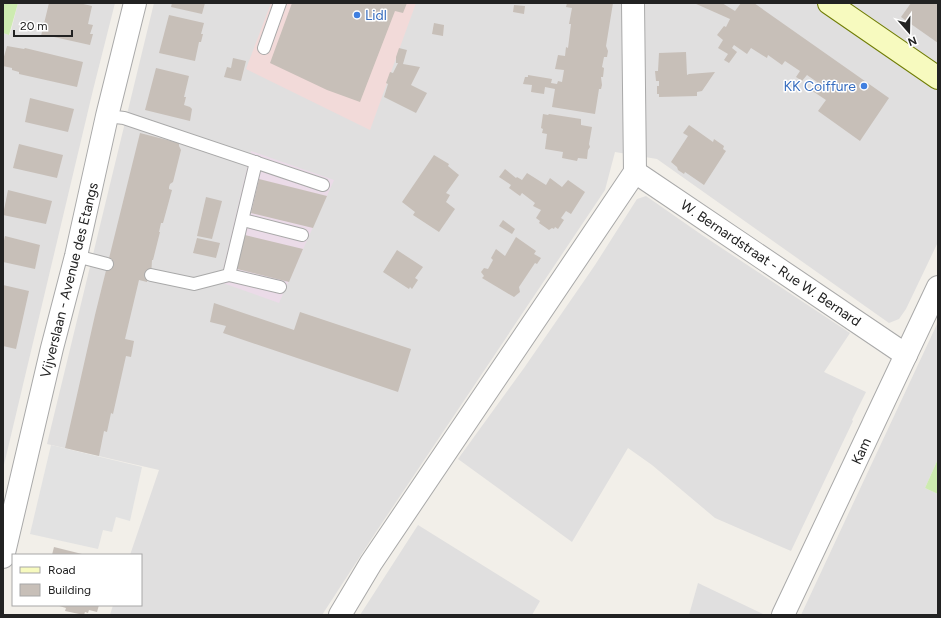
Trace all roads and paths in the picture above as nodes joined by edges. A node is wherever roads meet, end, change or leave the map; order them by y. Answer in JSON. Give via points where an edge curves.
{"nodes":[{"id":1,"x":135,"y":3,"type":"edge"},
{"id":2,"x":280,"y":3,"type":"edge"},
{"id":3,"x":633,"y":3,"type":"edge"},
{"id":4,"x":829,"y":3,"type":"edge"},
{"id":5,"x":264,"y":48,"type":"dead end"},
{"id":6,"x":938,"y":78,"type":"edge"},
{"id":7,"x":107,"y":116,"type":"junction"},
{"id":8,"x":256,"y":162,"type":"junction"},
{"id":9,"x":635,"y":172,"type":"junction"},
{"id":10,"x":323,"y":185,"type":"dead end"},
{"id":11,"x":243,"y":220,"type":"junction"},
{"id":12,"x":302,"y":235,"type":"dead end"},
{"id":13,"x":76,"y":256,"type":"junction"},
{"id":14,"x":107,"y":264,"type":"dead end"},
{"id":15,"x":151,"y":274,"type":"dead end"},
{"id":16,"x":229,"y":276,"type":"junction"},
{"id":17,"x":280,"y":287,"type":"dead end"},
{"id":18,"x":938,"y":287,"type":"edge"},
{"id":19,"x":906,"y":355,"type":"junction"},
{"id":20,"x":3,"y":557,"type":"edge"},
{"id":21,"x":340,"y":615,"type":"edge"},
{"id":22,"x":783,"y":615,"type":"edge"}],
"edges":[{"from":1,"to":7,"type":"street","name":"Vijverslaan - Avenue des Etangs"},
{"from":2,"to":5,"type":"lane"},
{"from":3,"to":9,"type":"street"},
{"from":4,"to":6,"type":"main road"},
{"from":7,"to":8,"type":"lane","via":[[124,118]]},
{"from":7,"to":13,"type":"street","name":"Vijverslaan - Avenue des Etangs"},
{"from":8,"to":10,"type":"lane"},
{"from":8,"to":11,"type":"lane"},
{"from":9,"to":19,"type":"street","name":"W. Bernardstraat - Rue W. Bernard"},
{"from":9,"to":21,"type":"street","via":[[375,556]]},
{"from":11,"to":12,"type":"lane"},
{"from":11,"to":16,"type":"lane"},
{"from":13,"to":14,"type":"lane"},
{"from":13,"to":20,"type":"street","name":"Vijverslaan - Avenue des Etangs"},
{"from":15,"to":16,"type":"lane","via":[[194,284]]},
{"from":16,"to":17,"type":"lane"},
{"from":18,"to":19,"type":"street","name":"Kam"},
{"from":19,"to":22,"type":"street","name":"Kam"}]}
